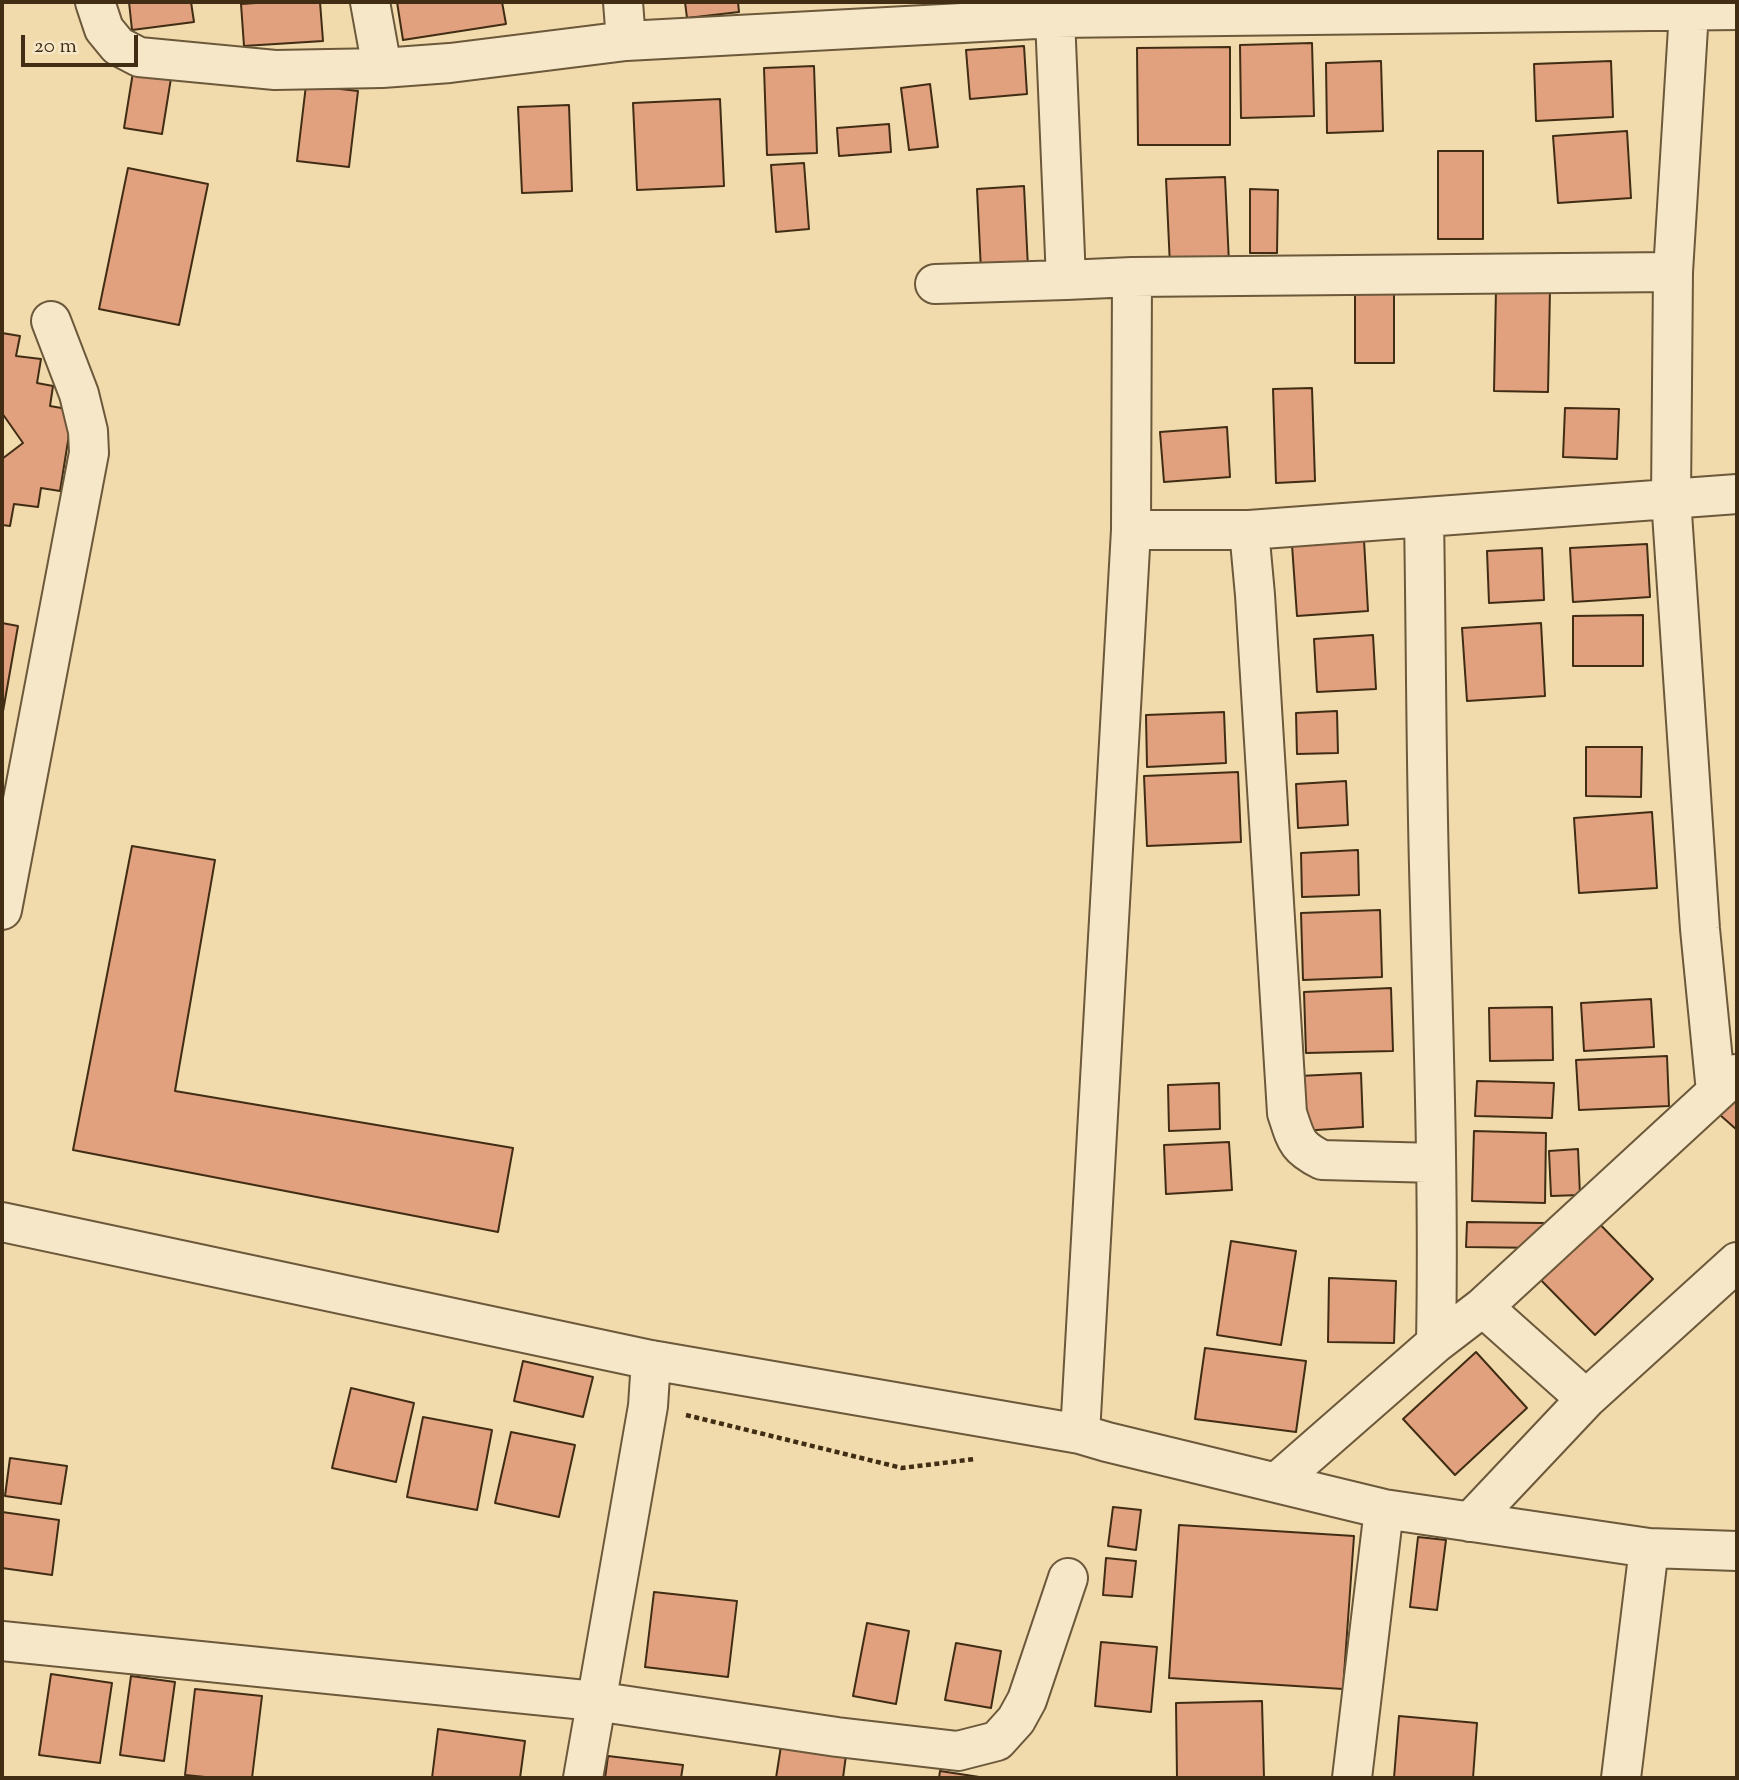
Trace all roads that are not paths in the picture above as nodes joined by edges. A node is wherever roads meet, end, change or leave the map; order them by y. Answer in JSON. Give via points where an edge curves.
{"nodes":[{"id":1,"x":95,"y":2,"type":"edge"},
{"id":2,"x":370,"y":2,"type":"edge"},
{"id":3,"x":623,"y":2,"type":"edge"},
{"id":4,"x":1055,"y":10,"type":"edge"},
{"id":5,"x":1737,"y":10,"type":"edge"},
{"id":6,"x":1689,"y":11,"type":"junction"},
{"id":7,"x":625,"y":41,"type":"junction"},
{"id":8,"x":382,"y":68,"type":"junction"},
{"id":9,"x":1673,"y":272,"type":"junction"},
{"id":10,"x":1132,"y":277,"type":"junction"},
{"id":11,"x":1066,"y":280,"type":"junction"},
{"id":12,"x":935,"y":284,"type":"dead end"},
{"id":13,"x":51,"y":321,"type":"dead end"},
{"id":14,"x":1737,"y":494,"type":"edge"},
{"id":15,"x":1671,"y":498,"type":"junction"},
{"id":16,"x":1424,"y":517,"type":"junction"},
{"id":17,"x":1131,"y":530,"type":"junction"},
{"id":18,"x":1249,"y":530,"type":"junction"},
{"id":19,"x":2,"y":910,"type":"edge"},
{"id":20,"x":1726,"y":1082,"type":"edge"},
{"id":21,"x":1436,"y":1163,"type":"junction"},
{"id":22,"x":2,"y":1222,"type":"edge"},
{"id":23,"x":1737,"y":1262,"type":"edge"},
{"id":24,"x":1483,"y":1307,"type":"junction"},
{"id":25,"x":1436,"y":1343,"type":"junction"},
{"id":26,"x":651,"y":1360,"type":"junction"},
{"id":27,"x":1586,"y":1399,"type":"junction"},
{"id":28,"x":1080,"y":1434,"type":"junction"},
{"id":29,"x":1276,"y":1483,"type":"junction"},
{"id":30,"x":1384,"y":1509,"type":"junction"},
{"id":31,"x":1470,"y":1522,"type":"junction"},
{"id":32,"x":1649,"y":1548,"type":"junction"},
{"id":33,"x":1737,"y":1551,"type":"edge"},
{"id":34,"x":1068,"y":1578,"type":"dead end"},
{"id":35,"x":2,"y":1641,"type":"edge"},
{"id":36,"x":595,"y":1701,"type":"junction"},
{"id":37,"x":583,"y":1778,"type":"edge"},
{"id":38,"x":1352,"y":1778,"type":"edge"},
{"id":39,"x":1621,"y":1778,"type":"edge"}],
"edges":[{"from":1,"to":8,"type":"street","via":[[104,29],[118,46],[139,57],[275,70]]},
{"from":2,"to":8,"type":"street"},
{"from":3,"to":7,"type":"street"},
{"from":4,"to":6,"type":"street"},
{"from":4,"to":7,"type":"street"},
{"from":4,"to":11,"type":"street"},
{"from":5,"to":6,"type":"street"},
{"from":6,"to":9,"type":"street"},
{"from":7,"to":8,"type":"street"},
{"from":9,"to":10,"type":"street"},
{"from":9,"to":15,"type":"street"},
{"from":10,"to":11,"type":"street"},
{"from":10,"to":17,"type":"street"},
{"from":11,"to":12,"type":"street"},
{"from":13,"to":19,"type":"street","via":[[79,394],[89,453]]},
{"from":14,"to":15,"type":"street"},
{"from":15,"to":16,"type":"street"},
{"from":15,"to":20,"type":"street","via":[[1700,929]]},
{"from":16,"to":18,"type":"street"},
{"from":16,"to":21,"type":"street"},
{"from":17,"to":18,"type":"street"},
{"from":17,"to":28,"type":"street"},
{"from":18,"to":21,"type":"street","via":[[1287,1113],[1296,1142],[1322,1160]]},
{"from":20,"to":24,"type":"street"},
{"from":21,"to":25,"type":"street"},
{"from":22,"to":26,"type":"street"},
{"from":23,"to":27,"type":"street"},
{"from":24,"to":25,"type":"street"},
{"from":24,"to":27,"type":"street"},
{"from":25,"to":29,"type":"street"},
{"from":26,"to":28,"type":"street"},
{"from":26,"to":36,"type":"street","via":[[648,1406]]},
{"from":27,"to":31,"type":"street"},
{"from":28,"to":29,"type":"street"},
{"from":29,"to":30,"type":"street"},
{"from":30,"to":31,"type":"street"},
{"from":30,"to":38,"type":"street"},
{"from":31,"to":32,"type":"street"},
{"from":32,"to":33,"type":"street"},
{"from":32,"to":39,"type":"street"},
{"from":34,"to":36,"type":"street","via":[[1027,1700],[997,1741],[958,1751]]},
{"from":35,"to":36,"type":"street"},
{"from":36,"to":37,"type":"street"}]}
